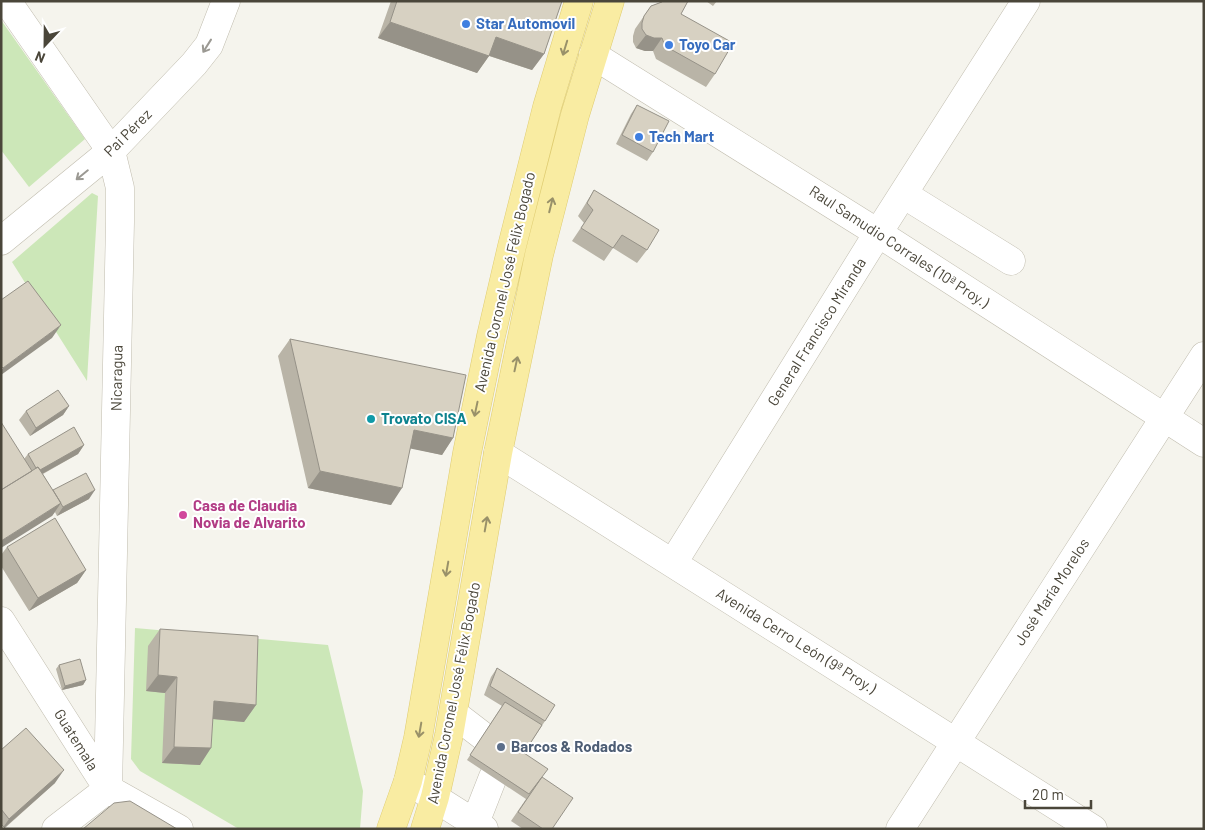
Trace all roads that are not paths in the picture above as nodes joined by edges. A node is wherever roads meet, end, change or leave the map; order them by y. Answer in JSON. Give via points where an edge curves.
{"nodes":[{"id":1,"x":7,"y":1,"type":"edge"},
{"id":2,"x":226,"y":1,"type":"edge"},
{"id":3,"x":579,"y":1,"type":"edge"},
{"id":4,"x":610,"y":1,"type":"edge"},
{"id":5,"x":1026,"y":1,"type":"edge"},
{"id":6,"x":593,"y":55,"type":"junction"},
{"id":7,"x":111,"y":151,"type":"junction"},
{"id":8,"x":903,"y":194,"type":"junction"},
{"id":9,"x":878,"y":233,"type":"junction"},
{"id":10,"x":1,"y":241,"type":"edge"},
{"id":11,"x":1011,"y":261,"type":"dead end"},
{"id":12,"x":1204,"y":356,"type":"edge"},
{"id":13,"x":1164,"y":418,"type":"junction"},
{"id":14,"x":1204,"y":442,"type":"edge"},
{"id":15,"x":498,"y":453,"type":"junction"},
{"id":16,"x":673,"y":563,"type":"junction"},
{"id":17,"x":1,"y":621,"type":"edge"},
{"id":18,"x":453,"y":712,"type":"junction"},
{"id":19,"x":482,"y":736,"type":"edge"},
{"id":20,"x":956,"y":742,"type":"junction"},
{"id":21,"x":493,"y":777,"type":"edge"},
{"id":22,"x":408,"y":781,"type":"junction"},
{"id":23,"x":108,"y":789,"type":"junction"},
{"id":24,"x":435,"y":798,"type":"junction"},
{"id":25,"x":479,"y":826,"type":"edge"},
{"id":26,"x":56,"y":829,"type":"edge"},
{"id":27,"x":180,"y":829,"type":"edge"},
{"id":28,"x":391,"y":829,"type":"edge"},
{"id":29,"x":425,"y":829,"type":"edge"},
{"id":30,"x":900,"y":829,"type":"edge"},
{"id":31,"x":1093,"y":829,"type":"edge"}],
"edges":[{"from":1,"to":7,"type":"street","name":"Nicaragua"},
{"from":2,"to":7,"type":"street","name":"Pai Pérez","one_way":true,"via":[[209,45]]},
{"from":3,"to":22,"type":"main road","name":"Avenida Coronel José Félix Bogado","one_way":true,"via":[[547,107],[491,336]]},
{"from":4,"to":6,"type":"main road","name":"Avenida Coronel José Félix Bogado"},
{"from":5,"to":8,"type":"street","name":"General Francisco Miranda"},
{"from":6,"to":9,"type":"street","name":"Raul Samudio Corrales (10ª Proy.)"},
{"from":15,"to":6,"type":"main road","name":"Avenida Coronel José Félix Bogado","one_way":true,"via":[[539,255]]},
{"from":7,"to":10,"type":"street","name":"Pai Pérez","one_way":true},
{"from":7,"to":23,"type":"street","name":"Nicaragua","via":[[120,188],[120,222]]},
{"from":8,"to":9,"type":"street","name":"General Francisco Miranda"},
{"from":8,"to":11,"type":"street"},
{"from":9,"to":13,"type":"street","name":"Raul Samudio Corrales (10ª Proy.)"},
{"from":9,"to":16,"type":"street","name":"General Francisco Miranda"},
{"from":12,"to":13,"type":"street","name":"José María Morelos"},
{"from":13,"to":14,"type":"street","name":"Raul Samudio Corrales (10ª Proy.)"},
{"from":13,"to":20,"type":"street","name":"José María Morelos"},
{"from":15,"to":16,"type":"street","name":"Avenida Cerro León (9ª Proy.)"},
{"from":18,"to":15,"type":"main road","name":"Avenida Coronel José Félix Bogado","one_way":true},
{"from":16,"to":20,"type":"street","name":"Avenida Cerro León (9ª Proy.)"},
{"from":17,"to":23,"type":"street","name":"Guatemala"},
{"from":18,"to":19,"type":"street"},
{"from":18,"to":24,"type":"main road","name":"Avenida Coronel José Félix Bogado"},
{"from":20,"to":30,"type":"street","name":"José María Morelos"},
{"from":20,"to":31,"type":"street","name":"Avenida Cerro León (9ª Proy.)"},
{"from":21,"to":25,"type":"street"},
{"from":22,"to":24,"type":"street"},
{"from":22,"to":28,"type":"main road","name":"Avenida Coronel José Félix Bogado"},
{"from":23,"to":26,"type":"street"},
{"from":23,"to":27,"type":"street","name":"Guatemala"},
{"from":24,"to":25,"type":"street"},
{"from":24,"to":29,"type":"main road","name":"Avenida Coronel José Félix Bogado"}]}
